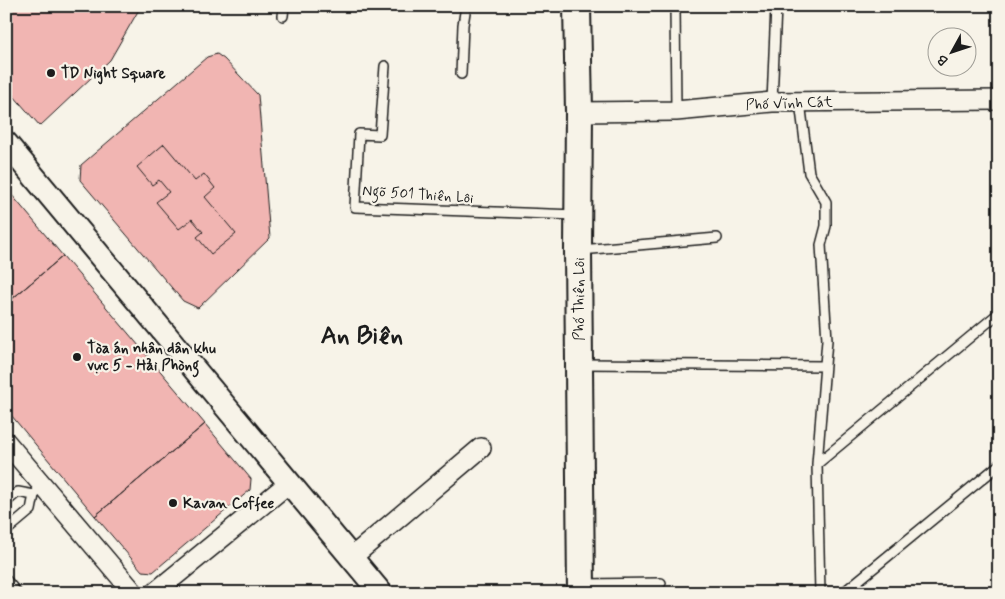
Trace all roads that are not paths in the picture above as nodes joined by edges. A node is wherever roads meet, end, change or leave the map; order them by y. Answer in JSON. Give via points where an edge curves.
{"nodes":[{"id":1,"x":466,"y":6,"type":"edge"},
{"id":2,"x":577,"y":6,"type":"edge"},
{"id":3,"x":675,"y":6,"type":"edge"},
{"id":4,"x":776,"y":6,"type":"edge"},
{"id":5,"x":385,"y":66,"type":"dead end"},
{"id":6,"x":461,"y":74,"type":"dead end"},
{"id":7,"x":999,"y":100,"type":"edge"},
{"id":8,"x":772,"y":102,"type":"junction"},
{"id":9,"x":800,"y":102,"type":"junction"},
{"id":10,"x":676,"y":110,"type":"junction"},
{"id":11,"x":579,"y":112,"type":"junction"},
{"id":12,"x":6,"y":143,"type":"edge"},
{"id":13,"x":579,"y":215,"type":"junction"},
{"id":14,"x":716,"y":238,"type":"dead end"},
{"id":15,"x":578,"y":250,"type":"junction"},
{"id":16,"x":999,"y":313,"type":"edge"},
{"id":17,"x":579,"y":364,"type":"junction"},
{"id":18,"x":825,"y":366,"type":"junction"},
{"id":19,"x":6,"y":442,"type":"edge"},
{"id":20,"x":481,"y":448,"type":"dead end"},
{"id":21,"x":817,"y":464,"type":"junction"},
{"id":22,"x":999,"y":465,"type":"edge"},
{"id":23,"x":289,"y":483,"type":"junction"},
{"id":24,"x":38,"y":490,"type":"junction"},
{"id":25,"x":6,"y":502,"type":"edge"},
{"id":26,"x":6,"y":531,"type":"edge"},
{"id":27,"x":352,"y":557,"type":"junction"},
{"id":28,"x":6,"y":580,"type":"edge"},
{"id":29,"x":661,"y":584,"type":"dead end"},
{"id":30,"x":373,"y":588,"type":"edge"},
{"id":31,"x":581,"y":588,"type":"edge"},
{"id":32,"x":17,"y":593,"type":"edge"},
{"id":33,"x":134,"y":593,"type":"edge"},
{"id":34,"x":154,"y":593,"type":"edge"},
{"id":35,"x":820,"y":593,"type":"edge"},
{"id":36,"x":843,"y":593,"type":"edge"}],
"edges":[{"from":1,"to":6,"type":"lane"},
{"from":2,"to":11,"type":"main road","name":"Phố Thiên Lôi"},
{"from":3,"to":10,"type":"lane"},
{"from":4,"to":8,"type":"lane"},
{"from":5,"to":13,"type":"lane","name":"Ngõ 501 Thiên Lôi","via":[[380,135],[359,134],[355,207]]},
{"from":7,"to":9,"type":"street","name":"Phố Vĩnh Cát"},
{"from":8,"to":9,"type":"street","name":"Phố Vĩnh Cát"},
{"from":8,"to":10,"type":"street","name":"Phố Vĩnh Cát"},
{"from":9,"to":18,"type":"lane","via":[[808,173],[826,202],[826,226],[821,245],[827,340]]},
{"from":10,"to":11,"type":"street","name":"Phố Vĩnh Cát"},
{"from":11,"to":13,"type":"main road","name":"Phố Thiên Lôi"},
{"from":12,"to":23,"type":"street"},
{"from":13,"to":15,"type":"main road","name":"Phố Thiên Lôi"},
{"from":14,"to":15,"type":"lane"},
{"from":15,"to":17,"type":"main road","name":"Phố Thiên Lôi"},
{"from":16,"to":21,"type":"lane"},
{"from":17,"to":18,"type":"lane"},
{"from":17,"to":31,"type":"main road","name":"Phố Thiên Lôi"},
{"from":18,"to":21,"type":"lane"},
{"from":19,"to":24,"type":"street"},
{"from":20,"to":27,"type":"street"},
{"from":21,"to":35,"type":"lane"},
{"from":22,"to":36,"type":"lane"},
{"from":23,"to":27,"type":"street"},
{"from":23,"to":34,"type":"street"},
{"from":24,"to":25,"type":"lane","via":[[18,492]]},
{"from":24,"to":26,"type":"lane","via":[[31,510]]},
{"from":24,"to":33,"type":"street"},
{"from":27,"to":30,"type":"street"},
{"from":28,"to":32,"type":"lane"},
{"from":29,"to":31,"type":"lane"}]}
